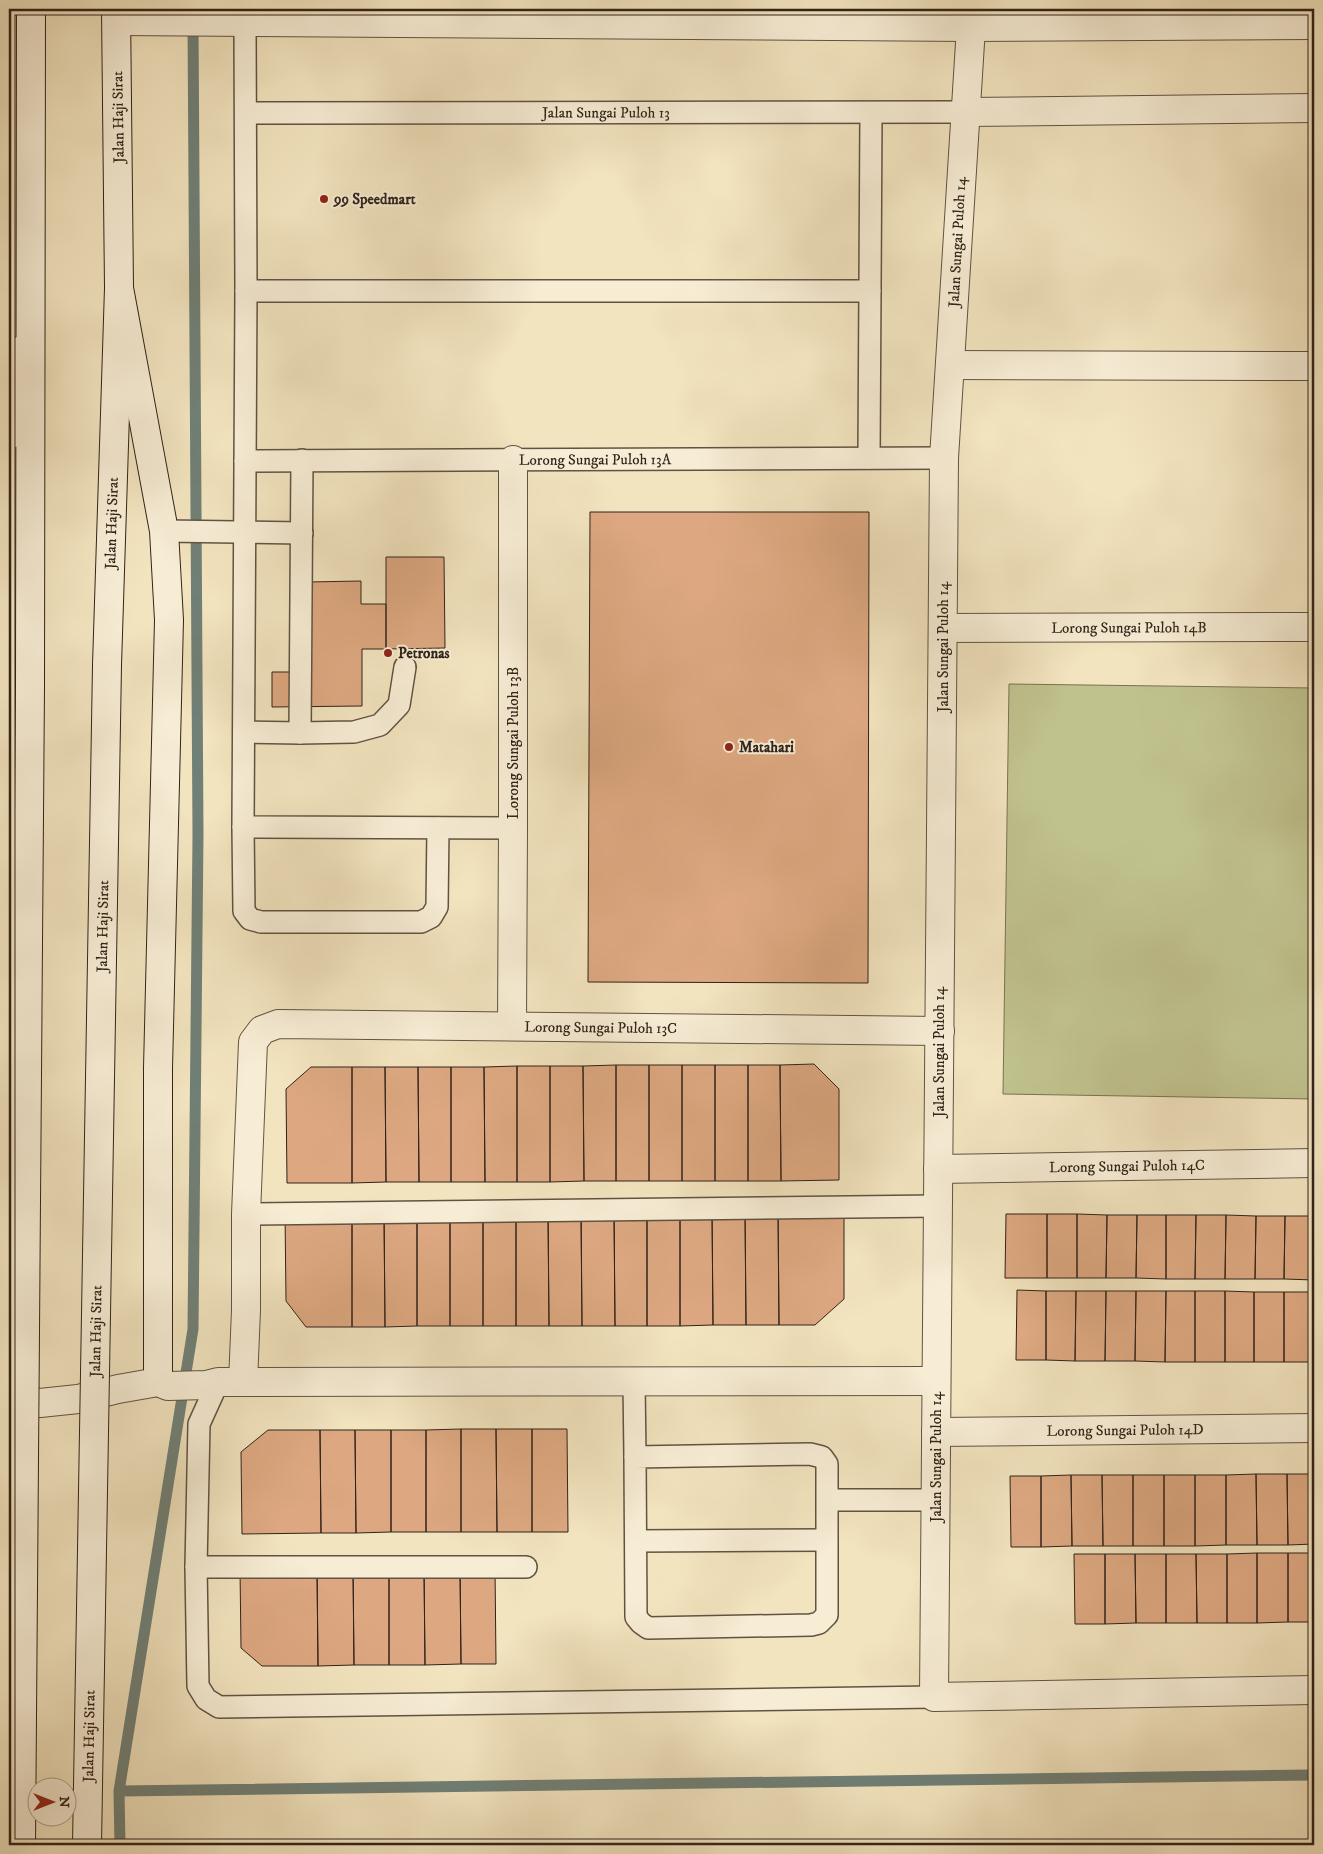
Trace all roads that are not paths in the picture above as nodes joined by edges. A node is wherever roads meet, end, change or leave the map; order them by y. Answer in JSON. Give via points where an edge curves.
{"nodes":[{"id":1,"x":31,"y":9,"type":"edge"},
{"id":2,"x":117,"y":15,"type":"edge"},
{"id":3,"x":273,"y":16,"type":"edge"},
{"id":4,"x":234,"y":23,"type":"junction"},
{"id":5,"x":1314,"y":25,"type":"edge"},
{"id":6,"x":971,"y":27,"type":"junction"},
{"id":7,"x":1314,"y":108,"type":"edge"},
{"id":8,"x":965,"y":112,"type":"junction"},
{"id":9,"x":246,"y":113,"type":"junction"},
{"id":10,"x":871,"y":113,"type":"junction"},
{"id":11,"x":119,"y":288,"type":"junction"},
{"id":12,"x":246,"y":291,"type":"junction"},
{"id":13,"x":870,"y":291,"type":"junction"},
{"id":14,"x":31,"y":297,"type":"junction"},
{"id":15,"x":950,"y":366,"type":"junction"},
{"id":16,"x":1314,"y":366,"type":"edge"},
{"id":17,"x":9,"y":435,"type":"edge"},
{"id":18,"x":869,"y":458,"type":"junction"},
{"id":19,"x":944,"y":458,"type":"junction"},
{"id":20,"x":302,"y":460,"type":"junction"},
{"id":21,"x":513,"y":460,"type":"junction"},
{"id":22,"x":245,"y":461,"type":"junction"},
{"id":23,"x":173,"y":531,"type":"junction"},
{"id":24,"x":245,"y":533,"type":"junction"},
{"id":25,"x":302,"y":533,"type":"junction"},
{"id":26,"x":1314,"y":627,"type":"edge"},
{"id":27,"x":943,"y":628,"type":"junction"},
{"id":28,"x":405,"y":667,"type":"dead end"},
{"id":29,"x":244,"y":732,"type":"junction"},
{"id":30,"x":300,"y":734,"type":"junction"},
{"id":31,"x":243,"y":827,"type":"junction"},
{"id":32,"x":438,"y":828,"type":"junction"},
{"id":33,"x":513,"y":828,"type":"junction"},
{"id":34,"x":512,"y":1026,"type":"junction"},
{"id":35,"x":940,"y":1031,"type":"junction"},
{"id":36,"x":1314,"y":1163,"type":"edge"},
{"id":37,"x":938,"y":1169,"type":"junction"},
{"id":38,"x":938,"y":1206,"type":"junction"},
{"id":39,"x":246,"y":1214,"type":"junction"},
{"id":40,"x":936,"y":1381,"type":"junction"},
{"id":41,"x":634,"y":1382,"type":"junction"},
{"id":42,"x":222,"y":1383,"type":"junction"},
{"id":43,"x":163,"y":1384,"type":"junction"},
{"id":44,"x":9,"y":1398,"type":"edge"},
{"id":45,"x":1314,"y":1428,"type":"edge"},
{"id":46,"x":936,"y":1432,"type":"junction"},
{"id":47,"x":635,"y":1457,"type":"junction"},
{"id":48,"x":827,"y":1500,"type":"junction"},
{"id":49,"x":935,"y":1500,"type":"junction"},
{"id":50,"x":826,"y":1540,"type":"junction"},
{"id":51,"x":636,"y":1541,"type":"junction"},
{"id":52,"x":196,"y":1567,"type":"junction"},
{"id":53,"x":526,"y":1567,"type":"dead end"},
{"id":54,"x":1314,"y":1690,"type":"edge"},
{"id":55,"x":934,"y":1696,"type":"junction"},
{"id":56,"x":21,"y":1845,"type":"edge"},
{"id":57,"x":87,"y":1845,"type":"edge"}],
"edges":[{"from":1,"to":14,"type":"street"},
{"from":2,"to":4,"type":"street","via":[[172,22]]},
{"from":2,"to":11,"type":"street","name":"Jalan Haji Sirat"},
{"from":3,"to":4,"type":"street"},
{"from":3,"to":6,"type":"street"},
{"from":4,"to":9,"type":"lane"},
{"from":5,"to":6,"type":"street"},
{"from":6,"to":8,"type":"street","name":"Jalan Sungai Puloh 14"},
{"from":7,"to":8,"type":"street"},
{"from":8,"to":10,"type":"lane","name":"Jalan Sungai Puloh 13"},
{"from":8,"to":15,"type":"street","name":"Jalan Sungai Puloh 14"},
{"from":9,"to":10,"type":"lane","name":"Jalan Sungai Puloh 13"},
{"from":9,"to":12,"type":"lane"},
{"from":10,"to":13,"type":"lane"},
{"from":11,"to":23,"type":"street"},
{"from":11,"to":57,"type":"street","name":"Jalan Haji Sirat","bridge":true,"via":[[107,664]]},
{"from":12,"to":13,"type":"lane"},
{"from":12,"to":22,"type":"lane"},
{"from":13,"to":18,"type":"lane"},
{"from":14,"to":17,"type":"street"},
{"from":14,"to":56,"type":"street","bridge":true},
{"from":15,"to":16,"type":"street"},
{"from":15,"to":19,"type":"street","name":"Jalan Sungai Puloh 14"},
{"from":18,"to":19,"type":"lane","name":"Lorong Sungai Puloh 13A"},
{"from":18,"to":21,"type":"lane","name":"Lorong Sungai Puloh 13A"},
{"from":19,"to":27,"type":"street","name":"Jalan Sungai Puloh 14"},
{"from":20,"to":21,"type":"lane","name":"Lorong Sungai Puloh 13A"},
{"from":20,"to":22,"type":"lane","name":"Lorong Sungai Puloh 13A"},
{"from":20,"to":25,"type":"lane"},
{"from":21,"to":33,"type":"street","name":"Lorong Sungai Puloh 13B"},
{"from":22,"to":24,"type":"lane"},
{"from":23,"to":24,"type":"lane"},
{"from":23,"to":43,"type":"street","via":[[158,1068]]},
{"from":24,"to":25,"type":"lane"},
{"from":24,"to":29,"type":"lane"},
{"from":25,"to":30,"type":"lane"},
{"from":26,"to":27,"type":"street","name":"Lorong Sungai Puloh 14B"},
{"from":27,"to":35,"type":"street","name":"Jalan Sungai Puloh 14"},
{"from":28,"to":30,"type":"lane","via":[[399,705],[380,725],[354,732]]},
{"from":29,"to":30,"type":"lane"},
{"from":29,"to":31,"type":"lane"},
{"from":31,"to":32,"type":"lane"},
{"from":31,"to":32,"type":"lane","via":[[244,911],[250,919],[261,922],[421,922],[431,917],[437,907]]},
{"from":32,"to":33,"type":"lane"},
{"from":33,"to":34,"type":"street","name":"Lorong Sungai Puloh 13B"},
{"from":34,"to":35,"type":"street","name":"Lorong Sungai Puloh 13C"},
{"from":34,"to":39,"type":"street","name":"Lorong Sungai Puloh 13C","via":[[278,1024],[262,1030],[253,1042]]},
{"from":35,"to":37,"type":"street","name":"Jalan Sungai Puloh 14"},
{"from":36,"to":37,"type":"street","name":"Lorong Sungai Puloh 14C"},
{"from":37,"to":38,"type":"street","name":"Jalan Sungai Puloh 14"},
{"from":38,"to":39,"type":"lane"},
{"from":38,"to":40,"type":"street","name":"Jalan Sungai Puloh 14"},
{"from":39,"to":42,"type":"street","via":[[246,1310]]},
{"from":40,"to":41,"type":"street"},
{"from":40,"to":46,"type":"street","name":"Jalan Sungai Puloh 14"},
{"from":41,"to":42,"type":"street"},
{"from":41,"to":47,"type":"lane"},
{"from":42,"to":43,"type":"street"},
{"from":42,"to":52,"type":"lane","via":[[199,1424]]},
{"from":43,"to":44,"type":"street","via":[[40,1404]]},
{"from":45,"to":46,"type":"street","name":"Lorong Sungai Puloh 14D"},
{"from":46,"to":49,"type":"street","name":"Jalan Sungai Puloh 14"},
{"from":47,"to":48,"type":"lane","via":[[810,1454],[822,1457],[827,1464]]},
{"from":47,"to":51,"type":"lane"},
{"from":48,"to":49,"type":"lane"},
{"from":48,"to":50,"type":"lane"},
{"from":49,"to":55,"type":"street","name":"Jalan Sungai Puloh 14"},
{"from":50,"to":51,"type":"lane"},
{"from":50,"to":51,"type":"lane","via":[[827,1615],[818,1623],[648,1628],[636,1617]]},
{"from":52,"to":53,"type":"lane"},
{"from":52,"to":55,"type":"lane","via":[[198,1686],[206,1699],[219,1707]]},
{"from":54,"to":55,"type":"street"}]}
